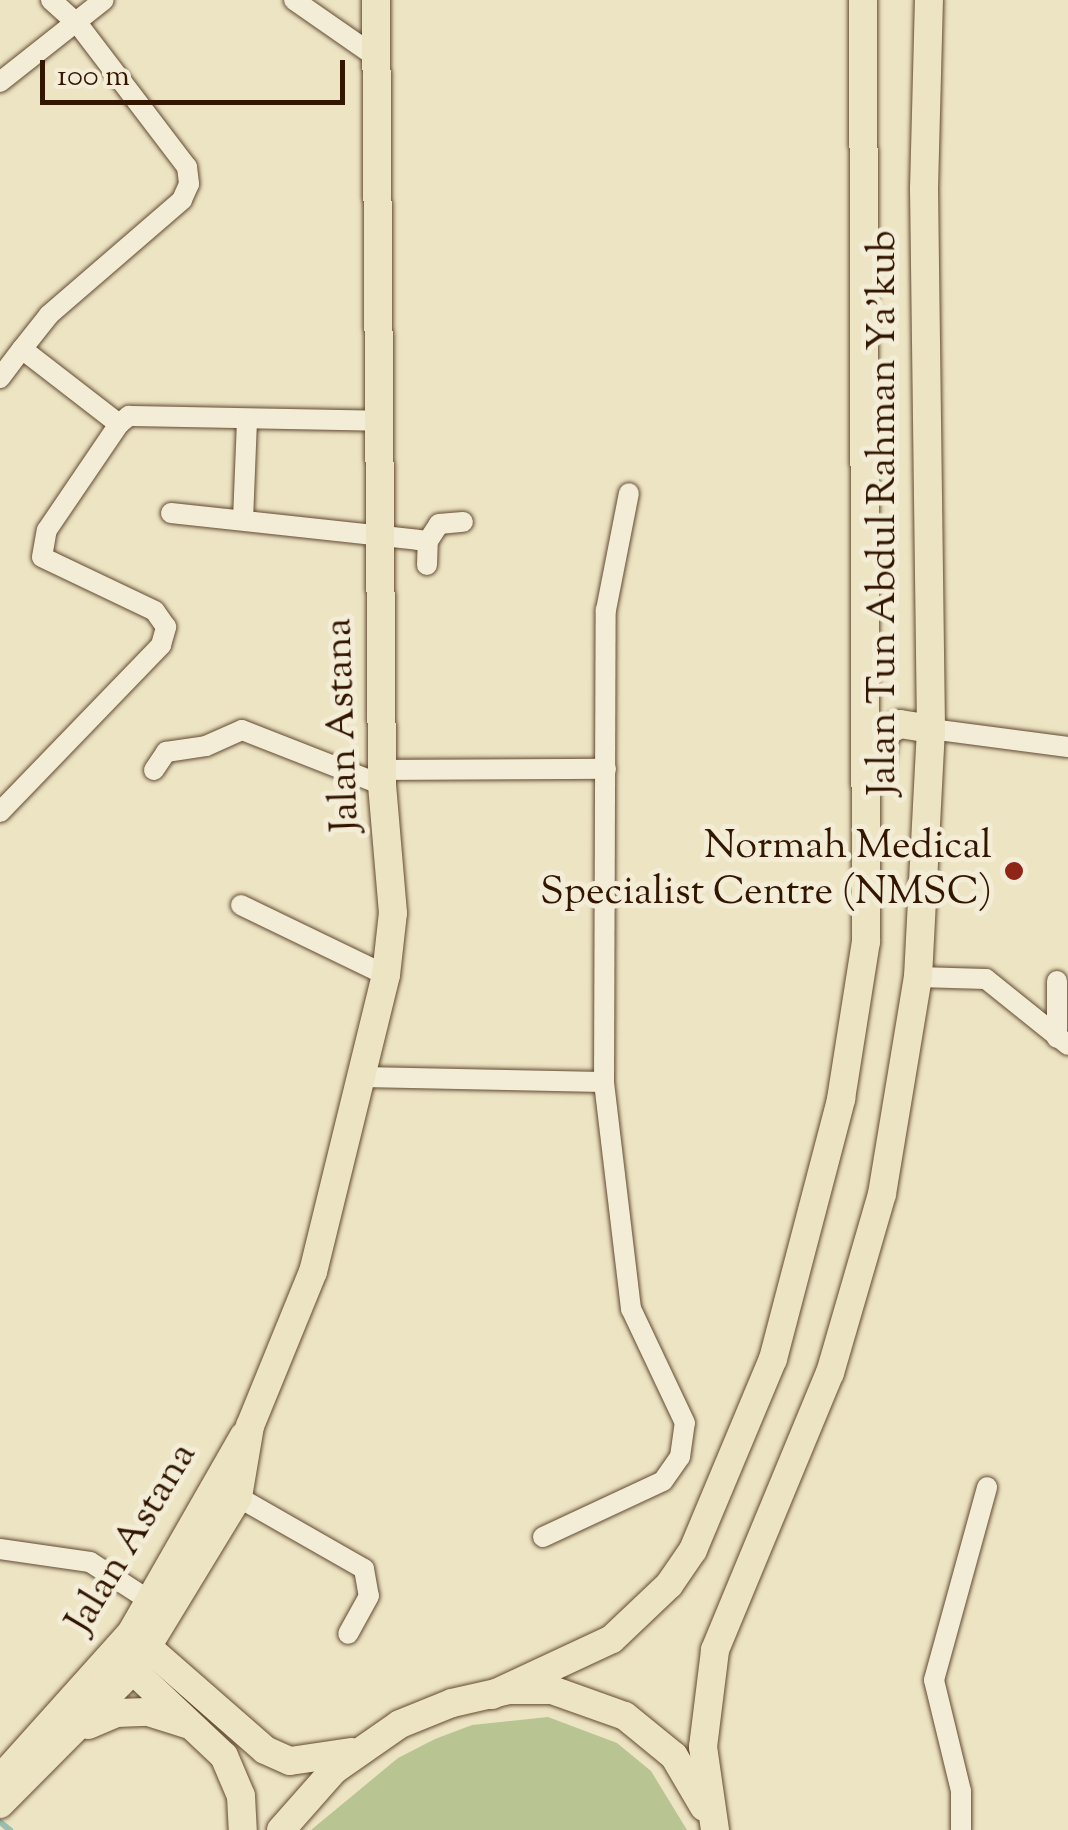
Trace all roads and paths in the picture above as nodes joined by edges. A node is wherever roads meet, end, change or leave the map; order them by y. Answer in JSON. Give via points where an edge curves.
{"nodes":[{"id":1,"x":51,"y":0,"type":"edge"},
{"id":2,"x":104,"y":0,"type":"edge"},
{"id":3,"x":294,"y":0,"type":"edge"},
{"id":4,"x":376,"y":0,"type":"edge"},
{"id":5,"x":862,"y":0,"type":"edge"},
{"id":6,"x":929,"y":0,"type":"edge"},
{"id":7,"x":78,"y":24,"type":"junction"},
{"id":8,"x":376,"y":57,"type":"junction"},
{"id":9,"x":0,"y":82,"type":"edge"},
{"id":10,"x":22,"y":349,"type":"junction"},
{"id":11,"x":0,"y":378,"type":"edge"},
{"id":12,"x":248,"y":418,"type":"junction"},
{"id":13,"x":382,"y":421,"type":"junction"},
{"id":14,"x":119,"y":424,"type":"junction"},
{"id":15,"x":629,"y":493,"type":"dead end"},
{"id":16,"x":170,"y":513,"type":"dead end"},
{"id":17,"x":243,"y":520,"type":"junction"},
{"id":18,"x":462,"y":522,"type":"dead end"},
{"id":19,"x":379,"y":538,"type":"junction"},
{"id":20,"x":428,"y":540,"type":"junction"},
{"id":21,"x":427,"y":565,"type":"dead end"},
{"id":22,"x":931,"y":729,"type":"junction"},
{"id":23,"x":1068,"y":747,"type":"edge"},
{"id":24,"x":606,"y":769,"type":"junction"},
{"id":25,"x":154,"y":770,"type":"dead end"},
{"id":26,"x":383,"y":777,"type":"junction"},
{"id":27,"x":0,"y":812,"type":"edge"},
{"id":28,"x":242,"y":905,"type":"dead end"},
{"id":29,"x":866,"y":942,"type":"junction"},
{"id":30,"x":386,"y":976,"type":"junction"},
{"id":31,"x":918,"y":977,"type":"junction"},
{"id":32,"x":1057,"y":981,"type":"dead end"},
{"id":33,"x":1062,"y":1041,"type":"edge"},
{"id":34,"x":361,"y":1076,"type":"junction"},
{"id":35,"x":604,"y":1082,"type":"junction"},
{"id":36,"x":250,"y":1426,"type":"junction"},
{"id":37,"x":987,"y":1486,"type":"dead end"},
{"id":38,"x":238,"y":1497,"type":"junction"},
{"id":39,"x":542,"y":1538,"type":"dead end"},
{"id":40,"x":0,"y":1549,"type":"edge"},
{"id":41,"x":198,"y":1571,"type":"junction"},
{"id":42,"x":150,"y":1601,"type":"junction"},
{"id":43,"x":348,"y":1634,"type":"dead end"},
{"id":44,"x":132,"y":1651,"type":"junction"},
{"id":45,"x":190,"y":1690,"type":"junction"},
{"id":46,"x":492,"y":1695,"type":"junction"},
{"id":47,"x":201,"y":1728,"type":"junction"},
{"id":48,"x":78,"y":1729,"type":"junction"},
{"id":49,"x":357,"y":1751,"type":"junction"},
{"id":50,"x":0,"y":1779,"type":"edge"},
{"id":51,"x":0,"y":1804,"type":"edge"},
{"id":52,"x":243,"y":1830,"type":"edge"},
{"id":53,"x":282,"y":1830,"type":"edge"},
{"id":54,"x":714,"y":1830,"type":"edge"},
{"id":55,"x":961,"y":1830,"type":"edge"}],
"edges":[{"from":1,"to":7,"type":"street"},
{"from":2,"to":7,"type":"street"},
{"from":3,"to":8,"type":"street"},
{"from":4,"to":8,"type":"main road","name":"Jalan Astana"},
{"from":5,"to":29,"type":"main road","name":"Jalan Tun Abdul Rahman Ya'kub"},
{"from":6,"to":22,"type":"main road","name":"Jalan Tun Abdul Rahman Ya'kub","via":[[924,189]]},
{"from":7,"to":9,"type":"street"},
{"from":7,"to":10,"type":"street","via":[[187,167],[188,184],[182,200],[49,314]]},
{"from":8,"to":13,"type":"main road","name":"Jalan Astana"},
{"from":10,"to":11,"type":"street"},
{"from":10,"to":14,"type":"street"},
{"from":12,"to":13,"type":"street"},
{"from":12,"to":14,"type":"street","via":[[129,416]]},
{"from":12,"to":17,"type":"street"},
{"from":13,"to":19,"type":"main road","name":"Jalan Astana"},
{"from":14,"to":27,"type":"street","via":[[47,530],[42,557],[155,611],[166,627],[161,645]]},
{"from":15,"to":24,"type":"street","via":[[606,610]]},
{"from":16,"to":17,"type":"street"},
{"from":17,"to":19,"type":"street"},
{"from":18,"to":20,"type":"street","via":[[440,524]]},
{"from":19,"to":20,"type":"street"},
{"from":19,"to":26,"type":"main road","name":"Jalan Astana"},
{"from":20,"to":21,"type":"street"},
{"from":22,"to":23,"type":"street"},
{"from":22,"to":29,"type":"main road","via":[[900,724],[886,732],[879,750],[874,906]]},
{"from":22,"to":31,"type":"main road","name":"Jalan Tun Abdul Rahman Ya'kub"},
{"from":24,"to":26,"type":"street"},
{"from":24,"to":35,"type":"street"},
{"from":25,"to":26,"type":"street","via":[[166,752],[206,746],[242,730]]},
{"from":26,"to":30,"type":"main road","name":"Jalan Astana","via":[[393,913]]},
{"from":28,"to":30,"type":"street"},
{"from":29,"to":46,"type":"main road","name":"Jalan Tun Abdul Rahman Ya'kub","via":[[841,1099],[773,1359],[693,1550],[670,1586],[612,1639]]},
{"from":30,"to":34,"type":"main road","name":"Jalan Astana"},
{"from":31,"to":33,"type":"street","via":[[986,979]]},
{"from":31,"to":54,"type":"main road","name":"Jalan Tun Abdul Rahman Ya'kub","via":[[882,1194],[830,1373],[715,1650],[703,1747]]},
{"from":32,"to":33,"type":"street"},
{"from":34,"to":35,"type":"street"},
{"from":34,"to":36,"type":"main road","name":"Jalan Astana","via":[[313,1272]]},
{"from":35,"to":39,"type":"street","via":[[631,1309],[684,1423],[682,1440],[664,1481]]},
{"from":36,"to":38,"type":"main road","name":"Jalan Astana"},
{"from":36,"to":42,"type":"main road","name":"Jalan Astana"},
{"from":37,"to":55,"type":"street","via":[[934,1680],[961,1791]]},
{"from":38,"to":41,"type":"main road","name":"Jalan Astana"},
{"from":38,"to":43,"type":"street","via":[[364,1570],[370,1596]]},
{"from":40,"to":42,"type":"street","via":[[90,1562]]},
{"from":41,"to":44,"type":"main road","name":"Jalan Astana"},
{"from":41,"to":45,"type":"main road","via":[[174,1640]]},
{"from":42,"to":44,"type":"main road","name":"Jalan Astana"},
{"from":44,"to":45,"type":"main road"},
{"from":44,"to":47,"type":"main road"},
{"from":44,"to":48,"type":"main road","name":"Jalan Astana"},
{"from":44,"to":50,"type":"main road","name":"Jalan Astana"},
{"from":45,"to":49,"type":"main road","via":[[265,1750],[290,1761]]},
{"from":46,"to":49,"type":"main road","via":[[425,1712]]},
{"from":46,"to":54,"type":"main road","via":[[552,1690],[625,1716],[674,1756]]},
{"from":47,"to":48,"type":"main road","via":[[148,1712],[116,1713]]},
{"from":47,"to":52,"type":"main road","via":[[236,1778]]},
{"from":48,"to":51,"type":"main road","name":"Jalan Astana"},
{"from":49,"to":53,"type":"main road"}]}
